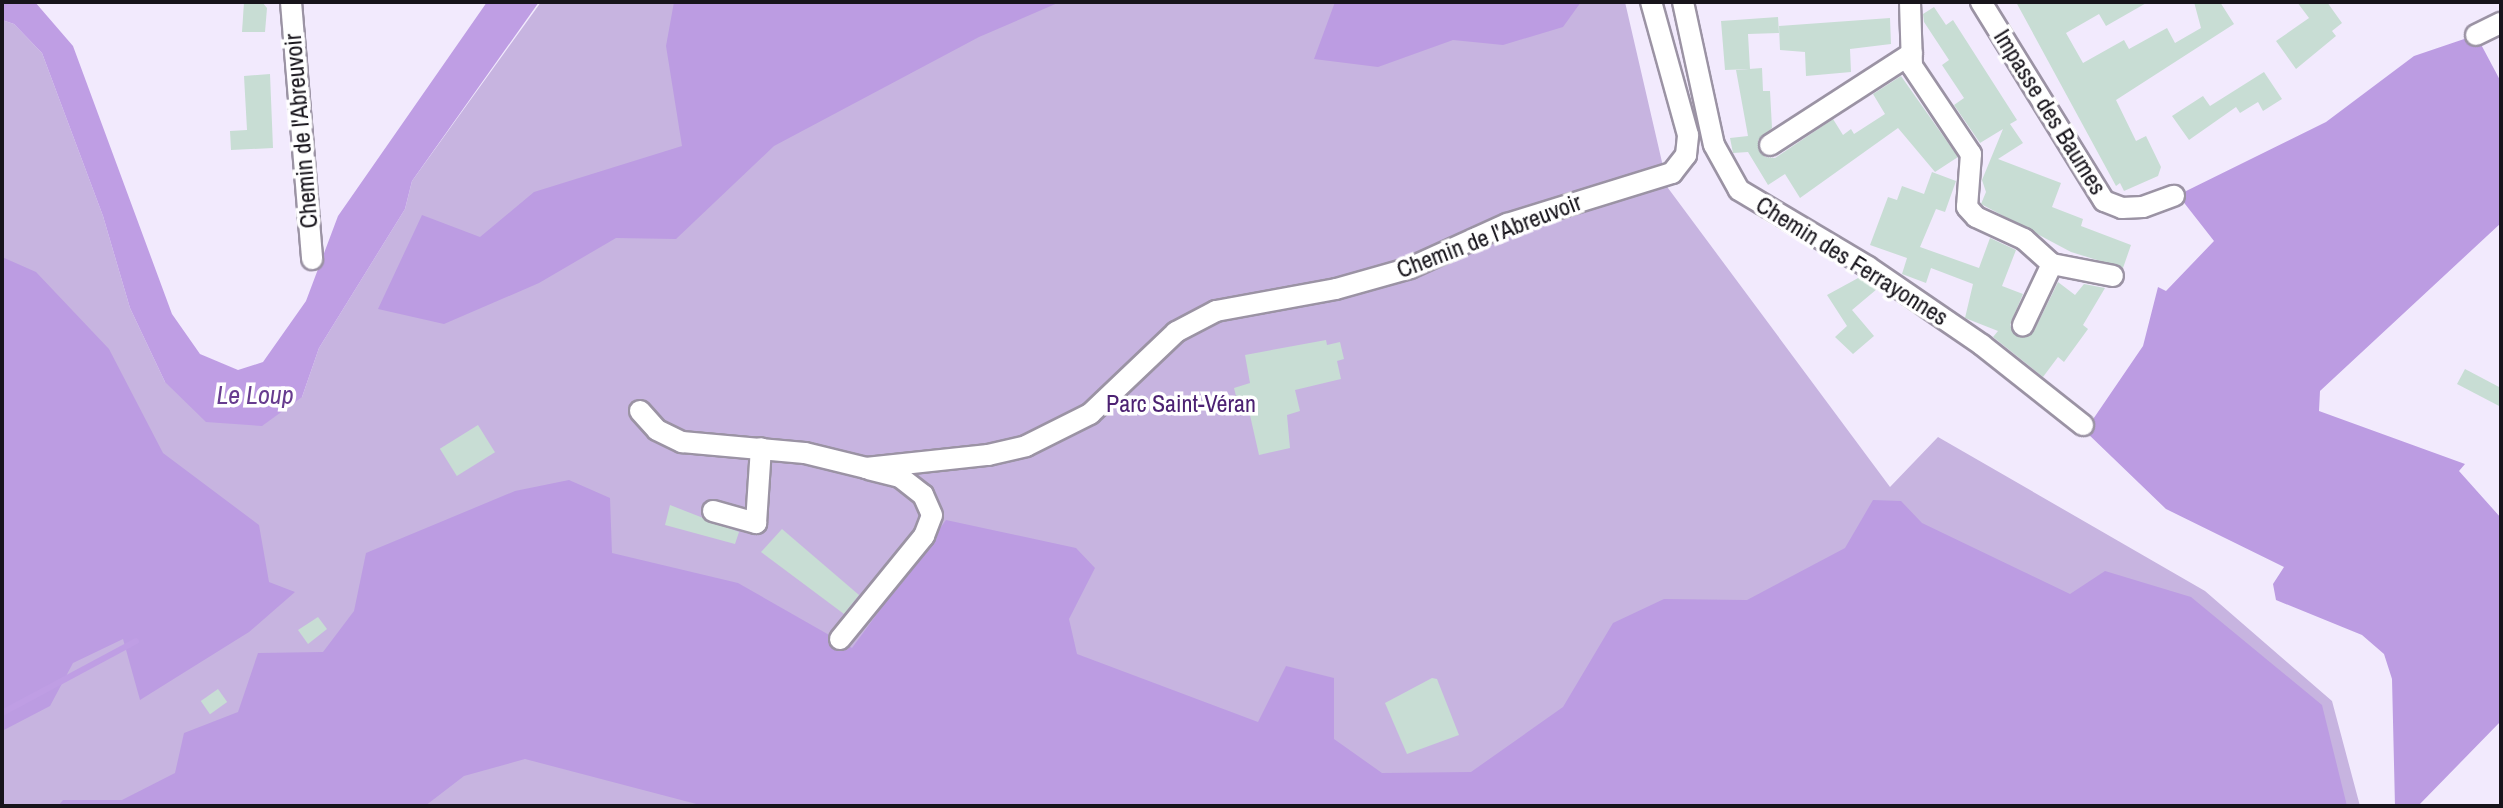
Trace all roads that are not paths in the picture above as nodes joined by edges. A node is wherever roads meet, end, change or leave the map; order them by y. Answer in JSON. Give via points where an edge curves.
{"nodes":[{"id":1,"x":291,"y":2,"type":"edge"},
{"id":2,"x":1651,"y":2,"type":"edge"},
{"id":3,"x":1683,"y":2,"type":"edge"},
{"id":4,"x":1910,"y":2,"type":"edge"},
{"id":5,"x":1981,"y":2,"type":"edge"},
{"id":6,"x":2501,"y":23,"type":"edge"},
{"id":7,"x":2476,"y":35,"type":"dead end"},
{"id":8,"x":1912,"y":53,"type":"junction"},
{"id":9,"x":1770,"y":145,"type":"dead end"},
{"id":10,"x":2174,"y":196,"type":"dead end"},
{"id":11,"x":312,"y":259,"type":"dead end"},
{"id":12,"x":2052,"y":264,"type":"junction"},
{"id":13,"x":2113,"y":276,"type":"dead end"},
{"id":14,"x":2023,"y":325,"type":"dead end"},
{"id":15,"x":640,"y":411,"type":"dead end"},
{"id":16,"x":2083,"y":425,"type":"dead end"},
{"id":17,"x":761,"y":448,"type":"junction"},
{"id":18,"x":866,"y":468,"type":"junction"},
{"id":19,"x":713,"y":511,"type":"dead end"},
{"id":20,"x":840,"y":639,"type":"dead end"}],
"edges":[{"from":1,"to":11,"type":"street","name":"Chemin de l'Abreuvoir"},
{"from":2,"to":18,"type":"street","name":"Chemin de l'Abreuvoir","via":[[1688,135],[1686,155],[1672,173],[1507,224],[1410,268],[1336,289],[1216,311],[1176,332],[1090,414],[1026,446]]},
{"from":3,"to":16,"type":"street","name":"Chemin des Ferrayonnes","via":[[1714,145],[1739,190],[1957,328]]},
{"from":4,"to":8,"type":"street"},
{"from":5,"to":10,"type":"street","name":"Impasse des Baumes","via":[[2104,201],[2122,208],[2143,207]]},
{"from":6,"to":7,"type":"street"},
{"from":8,"to":9,"type":"street"},
{"from":8,"to":12,"type":"street","via":[[1912,66],[1971,154],[1967,207],[1976,217],[2024,239]]},
{"from":12,"to":13,"type":"street"},
{"from":12,"to":14,"type":"street"},
{"from":15,"to":17,"type":"street","via":[[657,430],[682,442]]},
{"from":17,"to":18,"type":"street"},
{"from":17,"to":19,"type":"street","via":[[756,523]]},
{"from":18,"to":20,"type":"street","via":[[900,477],[923,495],[932,515],[924,536]]}]}
